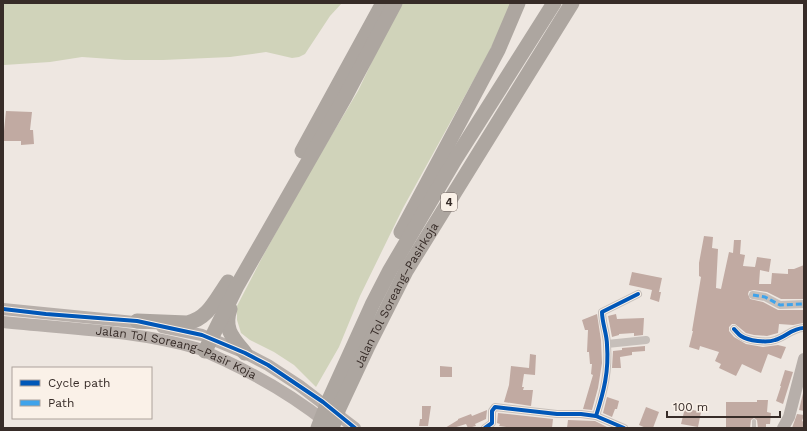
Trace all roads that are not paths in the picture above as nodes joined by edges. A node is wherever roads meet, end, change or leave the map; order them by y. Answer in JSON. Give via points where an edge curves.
{"nodes":[{"id":1,"x":383,"y":3,"type":"edge"},
{"id":2,"x":395,"y":3,"type":"edge"},
{"id":3,"x":518,"y":3,"type":"edge"},
{"id":4,"x":554,"y":3,"type":"edge"},
{"id":5,"x":572,"y":3,"type":"edge"},
{"id":6,"x":390,"y":270,"type":"junction"},
{"id":7,"x":233,"y":284,"type":"junction"},
{"id":8,"x":638,"y":294,"type":"dead end"},
{"id":9,"x":753,"y":295,"type":"dead end"},
{"id":10,"x":804,"y":304,"type":"edge"},
{"id":11,"x":3,"y":309,"type":"edge"},
{"id":12,"x":137,"y":321,"type":"junction"},
{"id":13,"x":3,"y":322,"type":"edge"},
{"id":14,"x":804,"y":328,"type":"edge"},
{"id":15,"x":734,"y":329,"type":"dead end"},
{"id":16,"x":646,"y":340,"type":"dead end"},
{"id":17,"x":203,"y":343,"type":"junction"},
{"id":18,"x":607,"y":344,"type":"junction"},
{"id":19,"x":245,"y":353,"type":"junction"},
{"id":20,"x":804,"y":359,"type":"edge"},
{"id":21,"x":334,"y":405,"type":"junction"},
{"id":22,"x":596,"y":416,"type":"junction"},
{"id":23,"x":754,"y":422,"type":"dead end"},
{"id":24,"x":318,"y":428,"type":"edge"},
{"id":25,"x":333,"y":428,"type":"edge"},
{"id":26,"x":355,"y":428,"type":"edge"},
{"id":27,"x":486,"y":428,"type":"edge"},
{"id":28,"x":624,"y":428,"type":"edge"},
{"id":29,"x":754,"y":428,"type":"edge"},
{"id":30,"x":783,"y":428,"type":"edge"}],
"edges":[{"from":1,"to":7,"type":"highway"},
{"from":2,"to":7,"type":"highway","via":[[345,97]]},
{"from":3,"to":6,"type":"highway","via":[[498,50],[398,238]]},
{"from":4,"to":6,"type":"highway","name":"Jalan Tol Soreang–Pasirkoja","number":"4","via":[[456,158]]},
{"from":5,"to":21,"type":"highway","name":"Jalan Tol Soreang–Pasirkoja","number":"4","via":[[406,272]]},
{"from":6,"to":21,"type":"highway","name":"Jalan Tol Soreang–Pasirkoja","number":"4","via":[[372,305]]},
{"from":7,"to":12,"type":"highway","via":[[205,315],[192,322]]},
{"from":7,"to":17,"type":"highway"},
{"from":7,"to":19,"type":"highway","via":[[227,325],[231,336]]},
{"from":8,"to":18,"type":"street","via":[[602,312]]},
{"from":9,"to":10,"type":"street","via":[[765,297],[780,305]]},
{"from":11,"to":12,"type":"street","name":"Jalan Tol Soreang–Pasir Koja"},
{"from":12,"to":17,"type":"street","name":"Jalan Tol Soreang–Pasir Koja"},
{"from":13,"to":17,"type":"street","name":"Jalan Tol Soreang–Pasir Koja"},
{"from":14,"to":15,"type":"street","via":[[793,329],[772,341],[742,337]]},
{"from":16,"to":18,"type":"street"},
{"from":17,"to":19,"type":"street","name":"Jalan Tol Soreang–Pasir Koja"},
{"from":17,"to":25,"type":"street","name":"Jalan Tol Soreang–Pasir Koja","via":[[296,400]]},
{"from":18,"to":22,"type":"street","via":[[608,369]]},
{"from":19,"to":26,"type":"street","name":"Jalan Tol Soreang–Pasir Koja","via":[[300,386]]},
{"from":20,"to":30,"type":"street","via":[[789,417]]},
{"from":21,"to":24,"type":"highway","name":"Jalan Tol Soreang–Pasirkoja","number":"4"},
{"from":21,"to":25,"type":"highway","name":"Jalan Tol Soreang–Pasirkoja","number":"4"},
{"from":22,"to":27,"type":"street","via":[[496,408],[492,411],[492,423]]},
{"from":22,"to":28,"type":"street"},
{"from":23,"to":29,"type":"lane"}]}
